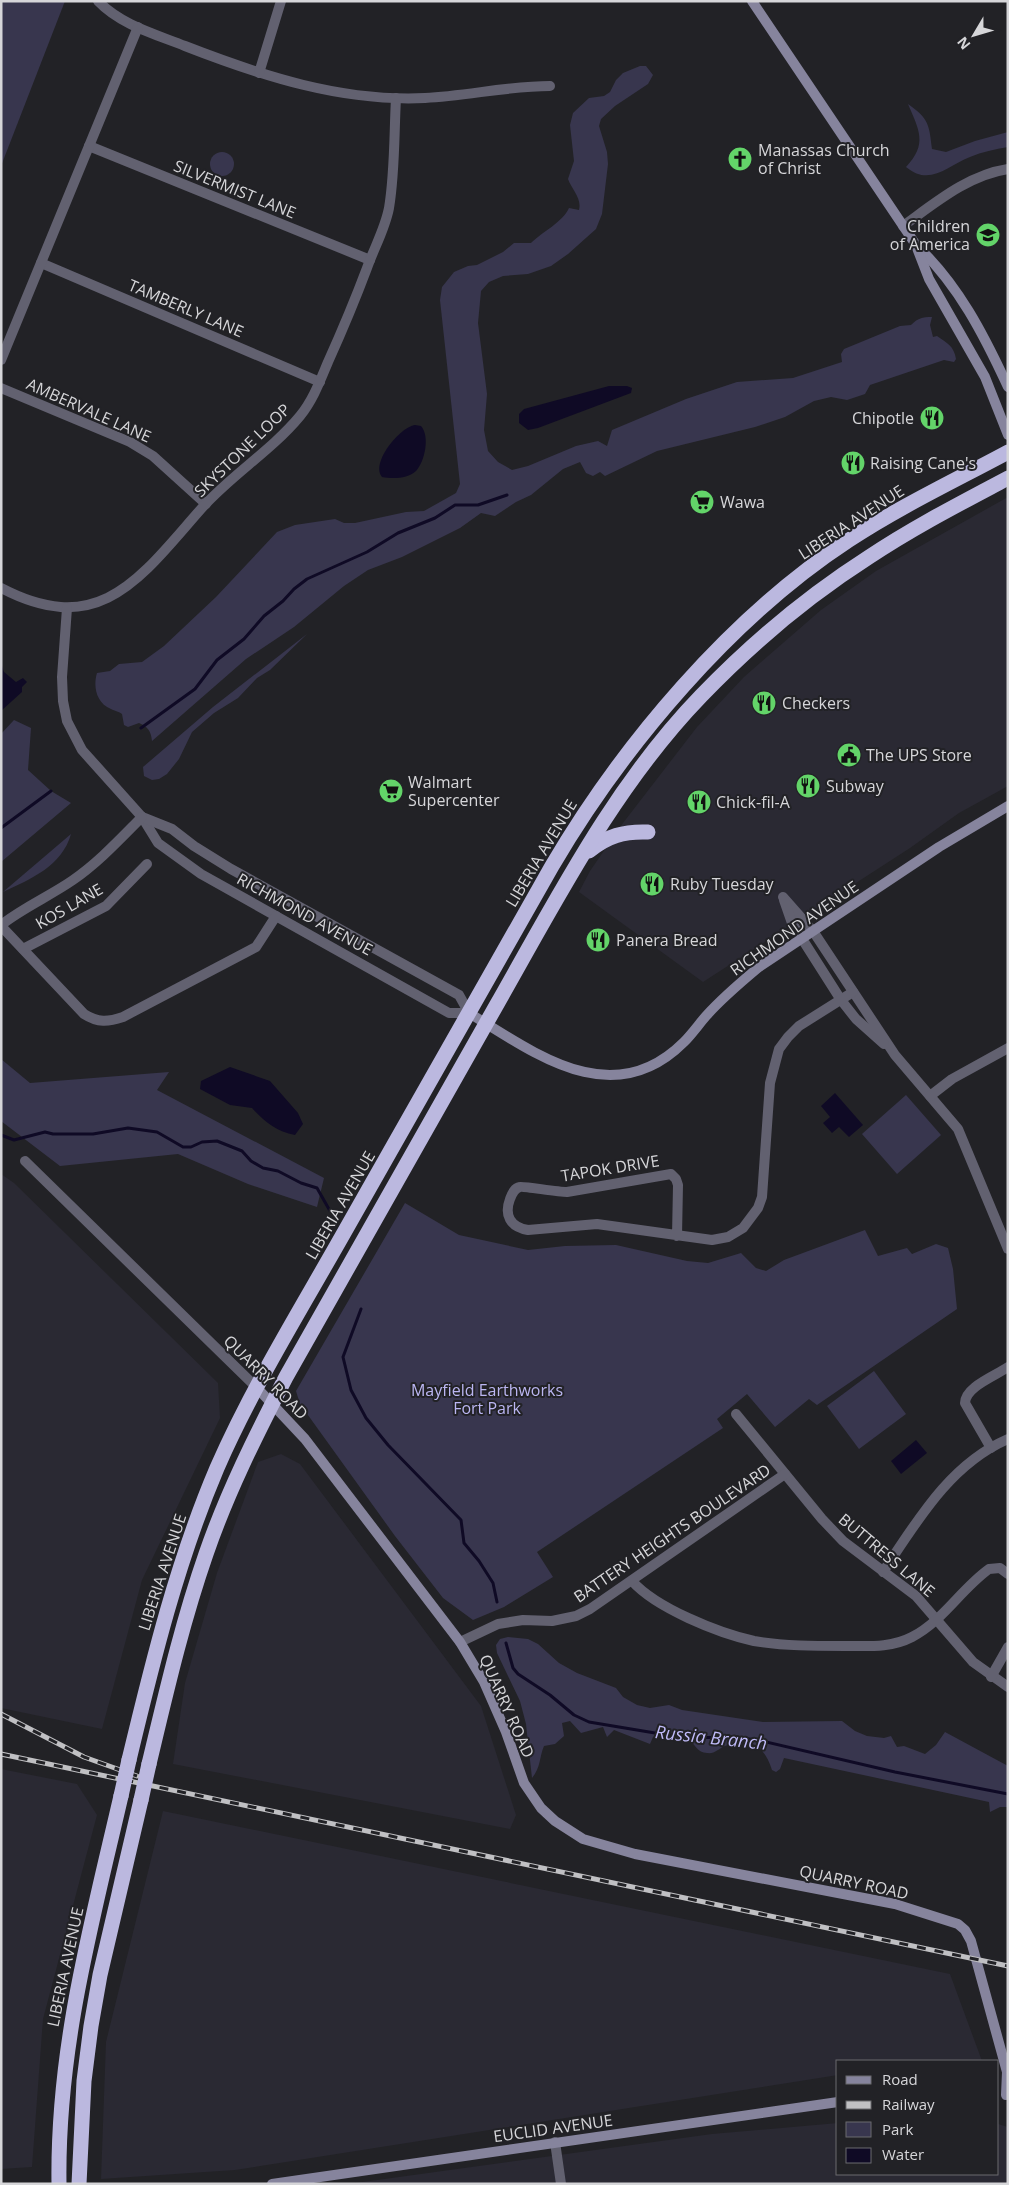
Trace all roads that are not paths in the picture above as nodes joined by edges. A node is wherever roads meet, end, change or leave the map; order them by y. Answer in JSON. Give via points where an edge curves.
{"nodes":[{"id":1,"x":98,"y":1,"type":"edge"},
{"id":2,"x":281,"y":1,"type":"edge"},
{"id":3,"x":752,"y":1,"type":"edge"},
{"id":4,"x":138,"y":27,"type":"junction"},
{"id":5,"x":259,"y":73,"type":"junction"},
{"id":6,"x":550,"y":86,"type":"dead end"},
{"id":7,"x":396,"y":98,"type":"junction"},
{"id":8,"x":89,"y":146,"type":"junction"},
{"id":9,"x":1008,"y":169,"type":"edge"},
{"id":10,"x":903,"y":226,"type":"junction"},
{"id":11,"x":916,"y":245,"type":"junction"},
{"id":12,"x":370,"y":260,"type":"junction"},
{"id":13,"x":41,"y":263,"type":"junction"},
{"id":14,"x":1,"y":360,"type":"edge"},
{"id":15,"x":320,"y":382,"type":"junction"},
{"id":16,"x":1008,"y":387,"type":"edge"},
{"id":17,"x":1,"y":388,"type":"edge"},
{"id":18,"x":1008,"y":435,"type":"edge"},
{"id":19,"x":1008,"y":452,"type":"edge"},
{"id":20,"x":1008,"y":478,"type":"edge"},
{"id":21,"x":206,"y":504,"type":"junction"},
{"id":22,"x":1,"y":588,"type":"edge"},
{"id":23,"x":67,"y":608,"type":"junction"},
{"id":24,"x":1008,"y":806,"type":"edge"},
{"id":25,"x":142,"y":817,"type":"junction"},
{"id":26,"x":648,"y":832,"type":"dead end"},
{"id":27,"x":579,"y":861,"type":"junction"},
{"id":28,"x":148,"y":864,"type":"dead end"},
{"id":29,"x":276,"y":916,"type":"junction"},
{"id":30,"x":1,"y":925,"type":"edge"},
{"id":31,"x":813,"y":931,"type":"junction"},
{"id":32,"x":801,"y":939,"type":"junction"},
{"id":33,"x":23,"y":949,"type":"junction"},
{"id":34,"x":853,"y":992,"type":"junction"},
{"id":35,"x":841,"y":1000,"type":"junction"},
{"id":36,"x":469,"y":1013,"type":"junction"},
{"id":37,"x":486,"y":1024,"type":"junction"},
{"id":38,"x":889,"y":1047,"type":"junction"},
{"id":39,"x":1008,"y":1048,"type":"edge"},
{"id":40,"x":930,"y":1096,"type":"junction"},
{"id":41,"x":25,"y":1161,"type":"dead end"},
{"id":42,"x":677,"y":1236,"type":"junction"},
{"id":43,"x":1008,"y":1249,"type":"edge"},
{"id":44,"x":1008,"y":1367,"type":"edge"},
{"id":45,"x":257,"y":1388,"type":"junction"},
{"id":46,"x":272,"y":1403,"type":"junction"},
{"id":47,"x":736,"y":1414,"type":"dead end"},
{"id":48,"x":1008,"y":1439,"type":"edge"},
{"id":49,"x":991,"y":1448,"type":"junction"},
{"id":50,"x":785,"y":1474,"type":"junction"},
{"id":51,"x":883,"y":1572,"type":"junction"},
{"id":52,"x":1008,"y":1574,"type":"edge"},
{"id":53,"x":632,"y":1581,"type":"junction"},
{"id":54,"x":937,"y":1619,"type":"junction"},
{"id":55,"x":460,"y":1642,"type":"junction"},
{"id":56,"x":1008,"y":1647,"type":"edge"},
{"id":57,"x":991,"y":1677,"type":"junction"},
{"id":58,"x":1008,"y":1687,"type":"edge"},
{"id":59,"x":1004,"y":2094,"type":"edge"},
{"id":60,"x":836,"y":2102,"type":"edge"},
{"id":61,"x":555,"y":2142,"type":"junction"},
{"id":62,"x":59,"y":2184,"type":"edge"},
{"id":63,"x":79,"y":2184,"type":"edge"},
{"id":64,"x":272,"y":2184,"type":"edge"},
{"id":65,"x":561,"y":2184,"type":"edge"}],
"edges":[{"from":1,"to":4,"type":"street","via":[[118,18]]},
{"from":2,"to":5,"type":"street"},
{"from":3,"to":10,"type":"street"},
{"from":4,"to":5,"type":"street"},
{"from":4,"to":8,"type":"street"},
{"from":5,"to":7,"type":"street","via":[[324,90]]},
{"from":6,"to":7,"type":"street"},
{"from":7,"to":12,"type":"street","name":"SKYSTONE LOOP","via":[[388,209]]},
{"from":8,"to":12,"type":"street","name":"SILVERMIST LANE"},
{"from":8,"to":13,"type":"street"},
{"from":9,"to":10,"type":"street","via":[[970,181]]},
{"from":10,"to":11,"type":"street"},
{"from":11,"to":16,"type":"street","via":[[936,263],[957,292]]},
{"from":11,"to":18,"type":"street","via":[[929,279],[985,377]]},
{"from":12,"to":15,"type":"street","name":"SKYSTONE LOOP"},
{"from":13,"to":14,"type":"street"},
{"from":13,"to":15,"type":"street","name":"TAMBERLY LANE"},
{"from":15,"to":21,"type":"street","name":"SKYSTONE LOOP","via":[[288,430]]},
{"from":17,"to":21,"type":"street","name":"AMBERVALE LANE","via":[[130,442],[158,461]]},
{"from":19,"to":36,"type":"highway","name":"LIBERIA AVENUE","via":[[888,516],[809,568],[706,663],[643,733],[595,796]]},
{"from":20,"to":27,"type":"highway","via":[[934,517],[855,566],[745,653],[701,696],[660,744],[614,806]]},
{"from":21,"to":23,"type":"street","name":"SKYSTONE LOOP","via":[[126,588],[103,600]]},
{"from":22,"to":23,"type":"street","name":"SKYSTONE LOOP","via":[[19,597]]},
{"from":23,"to":25,"type":"street","name":"RICHMOND AVENUE","via":[[62,677],[66,721],[82,750]]},
{"from":24,"to":31,"type":"street","name":"RICHMOND AVENUE","via":[[939,847]]},
{"from":25,"to":29,"type":"street","name":"RICHMOND AVENUE","via":[[154,838],[178,859]]},
{"from":25,"to":30,"type":"street","via":[[98,860],[72,880]]},
{"from":25,"to":36,"type":"street","name":"RICHMOND AVENUE","via":[[172,829],[231,869],[458,995]]},
{"from":26,"to":27,"type":"highway","via":[[610,837]]},
{"from":27,"to":37,"type":"highway"},
{"from":28,"to":33,"type":"street","name":"KOS LANE","via":[[106,906]]},
{"from":29,"to":33,"type":"street","via":[[256,947],[123,1017],[107,1022],[84,1014]]},
{"from":29,"to":36,"type":"street","name":"RICHMOND AVENUE","via":[[448,1013]]},
{"from":30,"to":33,"type":"street"},
{"from":31,"to":32,"type":"street","name":"RICHMOND AVENUE"},
{"from":31,"to":32,"type":"street","via":[[783,897]]},
{"from":31,"to":34,"type":"street"},
{"from":32,"to":35,"type":"street"},
{"from":32,"to":37,"type":"street","name":"RICHMOND AVENUE","via":[[732,990],[670,1054],[639,1070],[602,1076],[572,1070]]},
{"from":34,"to":35,"type":"street","name":"TAPOK DRIVE"},
{"from":34,"to":38,"type":"street"},
{"from":35,"to":38,"type":"street","via":[[856,1019]]},
{"from":35,"to":42,"type":"street","name":"TAPOK DRIVE","via":[[793,1031],[776,1058],[770,1083],[762,1196],[752,1218],[736,1233],[720,1240]]},
{"from":36,"to":37,"type":"street","name":"RICHMOND AVENUE"},
{"from":36,"to":45,"type":"highway","name":"LIBERIA AVENUE"},
{"from":37,"to":46,"type":"highway"},
{"from":38,"to":40,"type":"street"},
{"from":39,"to":40,"type":"street","via":[[952,1079]]},
{"from":40,"to":43,"type":"street","via":[[961,1135]]},
{"from":41,"to":45,"type":"street","name":"QUARRY ROAD"},
{"from":42,"to":42,"type":"street","name":"TAPOK DRIVE","via":[[678,1182],[667,1174],[566,1192],[521,1186],[515,1190],[507,1208],[511,1222],[528,1230],[597,1224]]},
{"from":44,"to":49,"type":"street","via":[[966,1396],[965,1403]]},
{"from":45,"to":46,"type":"street","name":"QUARRY ROAD"},
{"from":45,"to":62,"type":"highway","name":"LIBERIA AVENUE","bridge":true,"via":[[218,1466],[185,1551],[154,1656],[77,1986],[63,2074]]},
{"from":46,"to":55,"type":"street","name":"QUARRY ROAD","via":[[311,1447]]},
{"from":46,"to":63,"type":"highway","bridge":true,"via":[[206,1552],[173,1664],[90,2026]]},
{"from":47,"to":50,"type":"street","name":"BUTTRESS LANE"},
{"from":48,"to":49,"type":"street"},
{"from":49,"to":51,"type":"street","via":[[964,1467],[943,1488]]},
{"from":50,"to":51,"type":"street","name":"BUTTRESS LANE","via":[[843,1541]]},
{"from":50,"to":53,"type":"street","name":"BATTERY HEIGHTS BOULEVARD"},
{"from":51,"to":54,"type":"street","name":"BUTTRESS LANE","via":[[916,1596]]},
{"from":52,"to":54,"type":"street","via":[[1000,1568],[989,1569]]},
{"from":53,"to":54,"type":"street","via":[[660,1604],[723,1632],[754,1641],[829,1646],[886,1645],[911,1638]]},
{"from":53,"to":55,"type":"street","name":"BATTERY HEIGHTS BOULEVARD","via":[[576,1616],[552,1621],[524,1620],[498,1624]]},
{"from":54,"to":57,"type":"street","name":"BUTTRESS LANE"},
{"from":55,"to":59,"type":"street","name":"QUARRY ROAD","via":[[484,1682],[530,1794],[541,1808],[572,1833],[596,1844],[635,1854],[895,1904],[958,1924],[971,1941],[995,2027],[1007,2072]]},
{"from":56,"to":57,"type":"street"},
{"from":57,"to":58,"type":"street","name":"BUTTRESS LANE"},
{"from":60,"to":61,"type":"street","name":"EUCLID AVENUE"},
{"from":61,"to":64,"type":"street","name":"EUCLID AVENUE"},
{"from":61,"to":65,"type":"street"}]}
